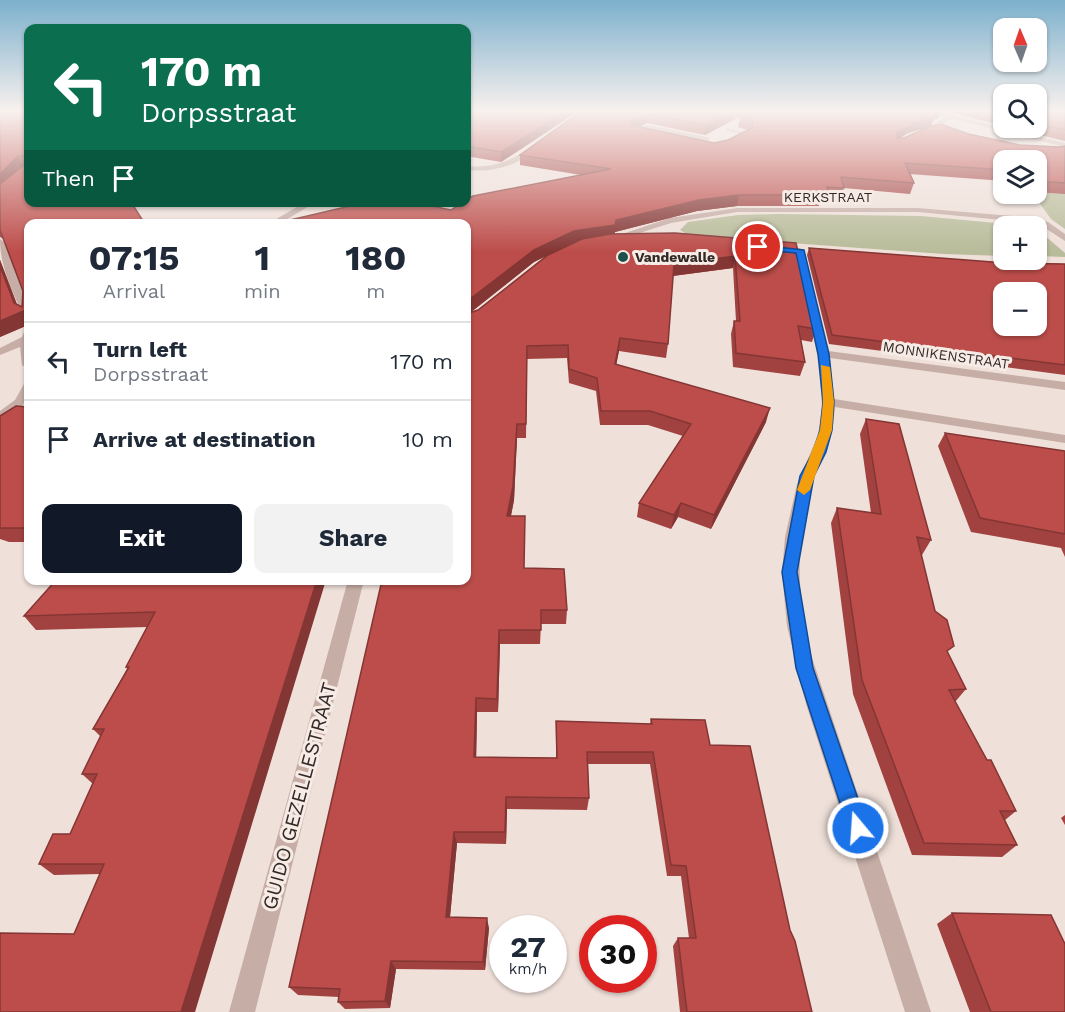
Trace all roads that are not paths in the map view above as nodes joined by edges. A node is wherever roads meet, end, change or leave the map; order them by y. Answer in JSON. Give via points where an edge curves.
{"nodes":[{"id":1,"x":519,"y":157,"type":"edge"},
{"id":2,"x":471,"y":168,"type":"edge"},
{"id":3,"x":303,"y":207,"type":"edge"},
{"id":4,"x":281,"y":219,"type":"edge"},
{"id":5,"x":1065,"y":238,"type":"edge"},
{"id":6,"x":646,"y":239,"type":"edge"},
{"id":7,"x":0,"y":242,"type":"edge"},
{"id":8,"x":800,"y":251,"type":"edge"},
{"id":9,"x":24,"y":306,"type":"edge"},
{"id":10,"x":24,"y":339,"type":"edge"},
{"id":11,"x":0,"y":352,"type":"edge"},
{"id":12,"x":823,"y":354,"type":"junction"},
{"id":13,"x":1065,"y":386,"type":"edge"},
{"id":14,"x":24,"y":395,"type":"edge"},
{"id":15,"x":829,"y":402,"type":"junction"},
{"id":16,"x":0,"y":417,"type":"edge"},
{"id":17,"x":1065,"y":439,"type":"edge"},
{"id":18,"x":355,"y":585,"type":"edge"},
{"id":19,"x":242,"y":1012,"type":"edge"},
{"id":20,"x":918,"y":1012,"type":"edge"}],
"edges":[{"from":1,"to":2,"type":"street","via":[[505,167]]},
{"from":3,"to":4,"type":"street"},
{"from":5,"to":6,"type":"street","name":"KERKSTRAAT","via":[[1046,224],[1034,221],[918,210],[737,210],[641,228],[591,246]]},
{"from":7,"to":9,"type":"street"},
{"from":8,"to":12,"type":"street"},
{"from":10,"to":11,"type":"street"},
{"from":12,"to":13,"type":"street","name":"MONNIKENSTRAAT"},
{"from":12,"to":15,"type":"street"},
{"from":14,"to":16,"type":"street"},
{"from":15,"to":17,"type":"street"},
{"from":15,"to":20,"type":"street","via":[[820,452],[807,476],[797,517],[789,572],[793,601],[805,668]]},
{"from":18,"to":19,"type":"street","name":"GUIDO GEZELLESTRAAT"}]}
